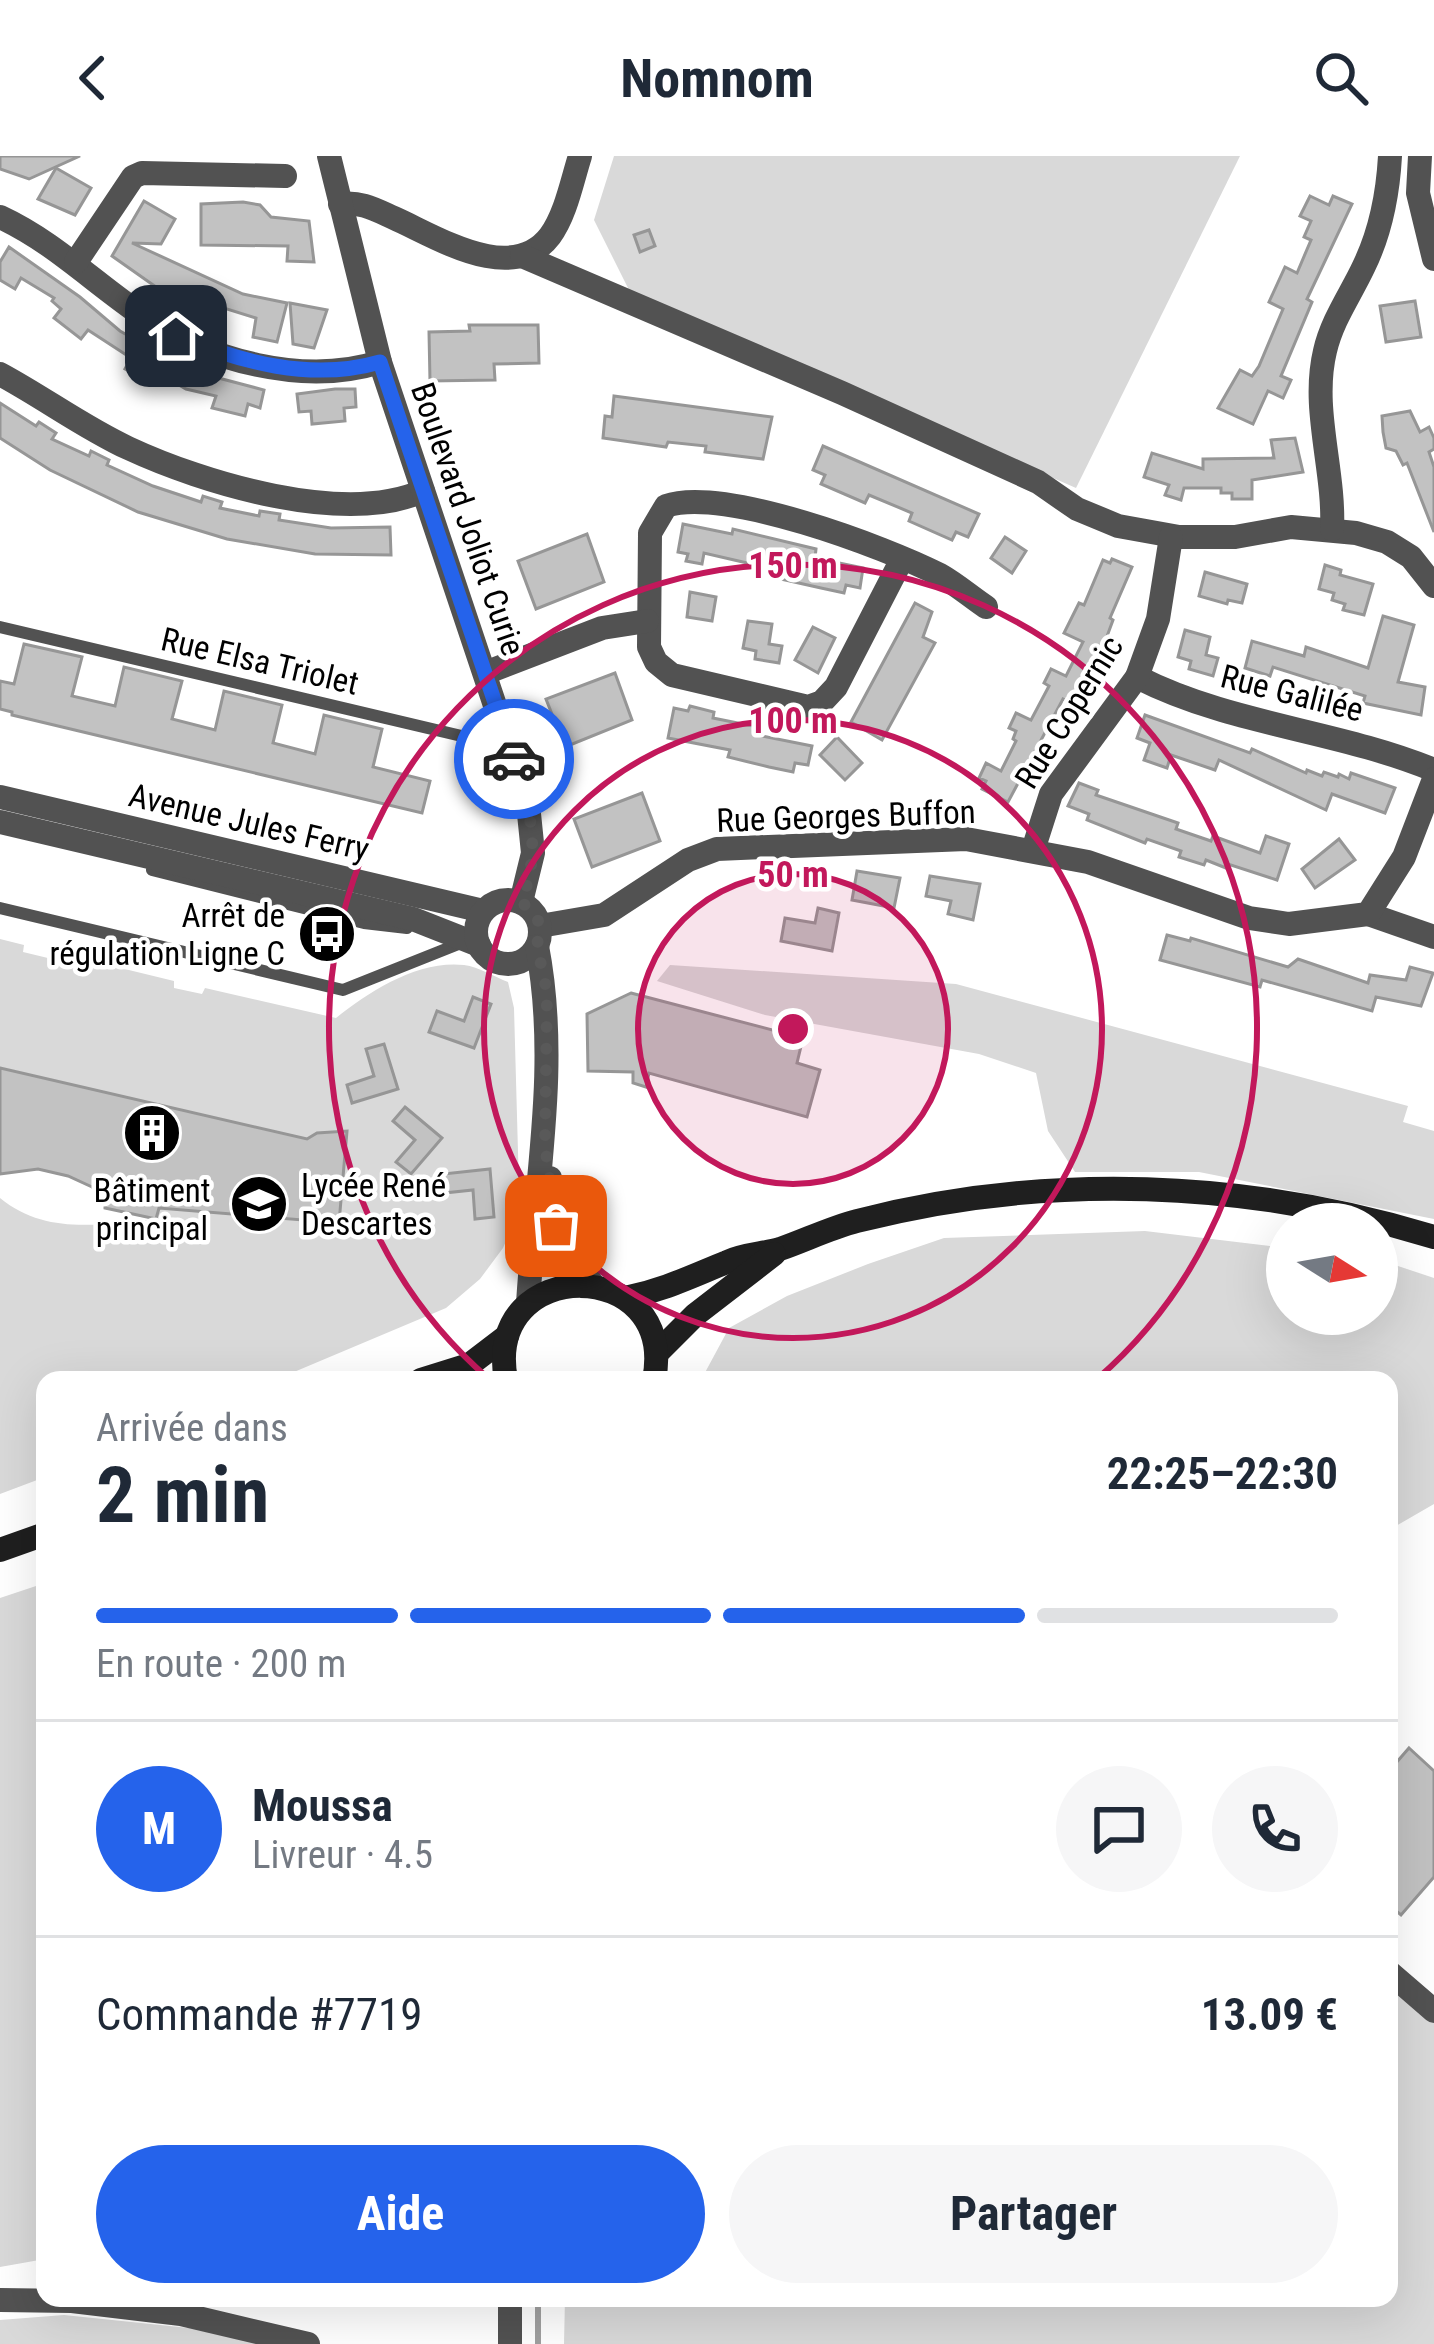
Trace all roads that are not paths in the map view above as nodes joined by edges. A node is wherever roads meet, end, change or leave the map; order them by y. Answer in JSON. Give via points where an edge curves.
{"nodes":[{"id":1,"x":329,"y":156,"type":"edge"},
{"id":2,"x":580,"y":156,"type":"edge"},
{"id":3,"x":1390,"y":156,"type":"edge"},
{"id":4,"x":1414,"y":161,"type":"edge"},
{"id":5,"x":285,"y":176,"type":"dead end"},
{"id":6,"x":340,"y":204,"type":"junction"},
{"id":7,"x":0,"y":217,"type":"edge"},
{"id":8,"x":522,"y":256,"type":"junction"},
{"id":9,"x":1434,"y":259,"type":"edge"},
{"id":10,"x":76,"y":262,"type":"junction"},
{"id":11,"x":380,"y":362,"type":"junction"},
{"id":12,"x":0,"y":374,"type":"edge"},
{"id":13,"x":423,"y":491,"type":"junction"},
{"id":14,"x":1332,"y":529,"type":"junction"},
{"id":15,"x":1171,"y":537,"type":"junction"},
{"id":16,"x":901,"y":561,"type":"junction"},
{"id":17,"x":1434,"y":586,"type":"edge"},
{"id":18,"x":986,"y":607,"type":"dead end"},
{"id":19,"x":647,"y":621,"type":"junction"},
{"id":20,"x":0,"y":627,"type":"edge"},
{"id":21,"x":485,"y":673,"type":"junction"},
{"id":22,"x":1137,"y":677,"type":"junction"},
{"id":23,"x":508,"y":742,"type":"junction"},
{"id":24,"x":1434,"y":774,"type":"edge"},
{"id":25,"x":0,"y":796,"type":"edge"},
{"id":26,"x":0,"y":822,"type":"edge"},
{"id":27,"x":0,"y":832,"type":"edge"},
{"id":28,"x":1033,"y":850,"type":"junction"},
{"id":29,"x":521,"y":902,"type":"junction"},
{"id":30,"x":0,"y":908,"type":"edge"},
{"id":31,"x":483,"y":911,"type":"junction"},
{"id":32,"x":1368,"y":914,"type":"junction"},
{"id":33,"x":539,"y":936,"type":"junction"},
{"id":34,"x":1434,"y":937,"type":"edge"},
{"id":35,"x":463,"y":939,"type":"junction"},
{"id":36,"x":513,"y":964,"type":"junction"},
{"id":37,"x":544,"y":1020,"type":"junction"},
{"id":38,"x":545,"y":1145,"type":"junction"},
{"id":39,"x":1434,"y":1237,"type":"edge"},
{"id":40,"x":780,"y":1249,"type":"junction"},
{"id":41,"x":593,"y":1285,"type":"junction"},
{"id":42,"x":625,"y":1298,"type":"junction"},
{"id":43,"x":528,"y":1304,"type":"junction"},
{"id":44,"x":508,"y":1336,"type":"junction"},
{"id":45,"x":657,"y":1353,"type":"junction"},
{"id":46,"x":450,"y":1371,"type":"edge"},
{"id":47,"x":504,"y":1371,"type":"edge"},
{"id":48,"x":655,"y":1371,"type":"edge"},
{"id":49,"x":36,"y":1537,"type":"edge"},
{"id":50,"x":0,"y":1550,"type":"edge"},
{"id":51,"x":1398,"y":1980,"type":"edge"},
{"id":52,"x":1434,"y":2011,"type":"edge"},
{"id":53,"x":0,"y":2300,"type":"edge"},
{"id":54,"x":36,"y":2300,"type":"edge"},
{"id":55,"x":122,"y":2307,"type":"edge"},
{"id":56,"x":510,"y":2307,"type":"edge"},
{"id":57,"x":308,"y":2344,"type":"edge"},
{"id":58,"x":507,"y":2344,"type":"edge"}],
"edges":[{"from":1,"to":6,"type":"street","name":"Boulevard Joliot Curie"},
{"from":2,"to":8,"type":"street","via":[[550,236]]},
{"from":3,"to":14,"type":"street","via":[[1376,234],[1321,374]]},
{"from":4,"to":9,"type":"street"},
{"from":5,"to":10,"type":"street","via":[[133,176]]},
{"from":6,"to":8,"type":"street","via":[[364,205],[467,250]]},
{"from":6,"to":11,"type":"street","name":"Boulevard Joliot Curie"},
{"from":7,"to":10,"type":"street"},
{"from":8,"to":15,"type":"street","via":[[1038,482],[1077,509]]},
{"from":10,"to":11,"type":"street","via":[[148,320],[238,359],[321,371]]},
{"from":11,"to":13,"type":"street","name":"Boulevard Joliot Curie"},
{"from":12,"to":13,"type":"street","via":[[129,448],[221,481],[366,503]]},
{"from":13,"to":21,"type":"street","name":"Boulevard Joliot Curie"},
{"from":14,"to":15,"type":"street"},
{"from":14,"to":17,"type":"street","via":[[1387,542]]},
{"from":15,"to":22,"type":"street","name":"Rue Copernic","via":[[1158,619]]},
{"from":16,"to":18,"type":"street","via":[[940,575]]},
{"from":16,"to":19,"type":"street","via":[[811,525],[682,500],[666,506],[650,533]]},
{"from":16,"to":19,"type":"street","via":[[836,687],[808,707],[672,675],[649,647]]},
{"from":19,"to":21,"type":"street","via":[[602,628]]},
{"from":20,"to":23,"type":"lane","name":"Rue Elsa Triolet"},
{"from":21,"to":23,"type":"street","name":"Boulevard Joliot Curie"},
{"from":22,"to":24,"type":"street","name":"Rue Galilée","via":[[1208,708],[1334,736]]},
{"from":22,"to":28,"type":"street","name":"Rue Copernic","via":[[1051,794]]},
{"from":23,"to":29,"type":"street","name":"Boulevard Joliot Curie","via":[[533,829]]},
{"from":24,"to":32,"type":"street","via":[[1404,857]]},
{"from":25,"to":31,"type":"street","name":"Avenue Jules Ferry"},
{"from":26,"to":35,"type":"street","name":"Avenue Jules Ferry","via":[[413,919]]},
{"from":27,"to":35,"type":"lane","via":[[364,923]]},
{"from":28,"to":32,"type":"street","name":"Rue Georges Buffon","via":[[1249,918],[1289,924]]},
{"from":28,"to":33,"type":"street","name":"Rue Georges Buffon","via":[[966,839],[717,849],[604,914]]},
{"from":29,"to":31,"type":"street","via":[[500,900]]},
{"from":29,"to":33,"type":"street","via":[[535,913]]},
{"from":30,"to":35,"type":"lane","via":[[343,990]]},
{"from":31,"to":35,"type":"street"},
{"from":32,"to":34,"type":"street"},
{"from":33,"to":36,"type":"street","via":[[532,955]]},
{"from":33,"to":37,"type":"street"},
{"from":35,"to":36,"type":"street"},
{"from":36,"to":37,"type":"street"},
{"from":37,"to":38,"type":"street"},
{"from":38,"to":41,"type":"street","via":[[556,1226]]},
{"from":38,"to":43,"type":"street"},
{"from":39,"to":40,"type":"main road","via":[[1288,1202],[1111,1187],[920,1206]]},
{"from":40,"to":42,"type":"main road"},
{"from":40,"to":45,"type":"main road"},
{"from":41,"to":42,"type":"main road"},
{"from":41,"to":43,"type":"main road","via":[[551,1289]]},
{"from":42,"to":45,"type":"main road","via":[[650,1328]]},
{"from":43,"to":44,"type":"main road"},
{"from":44,"to":46,"type":"main road"},
{"from":44,"to":47,"type":"main road"},
{"from":45,"to":48,"type":"main road"},
{"from":49,"to":50,"type":"main road"},
{"from":51,"to":52,"type":"street"},
{"from":53,"to":54,"type":"street"},
{"from":55,"to":57,"type":"street"},
{"from":56,"to":58,"type":"street"}]}
